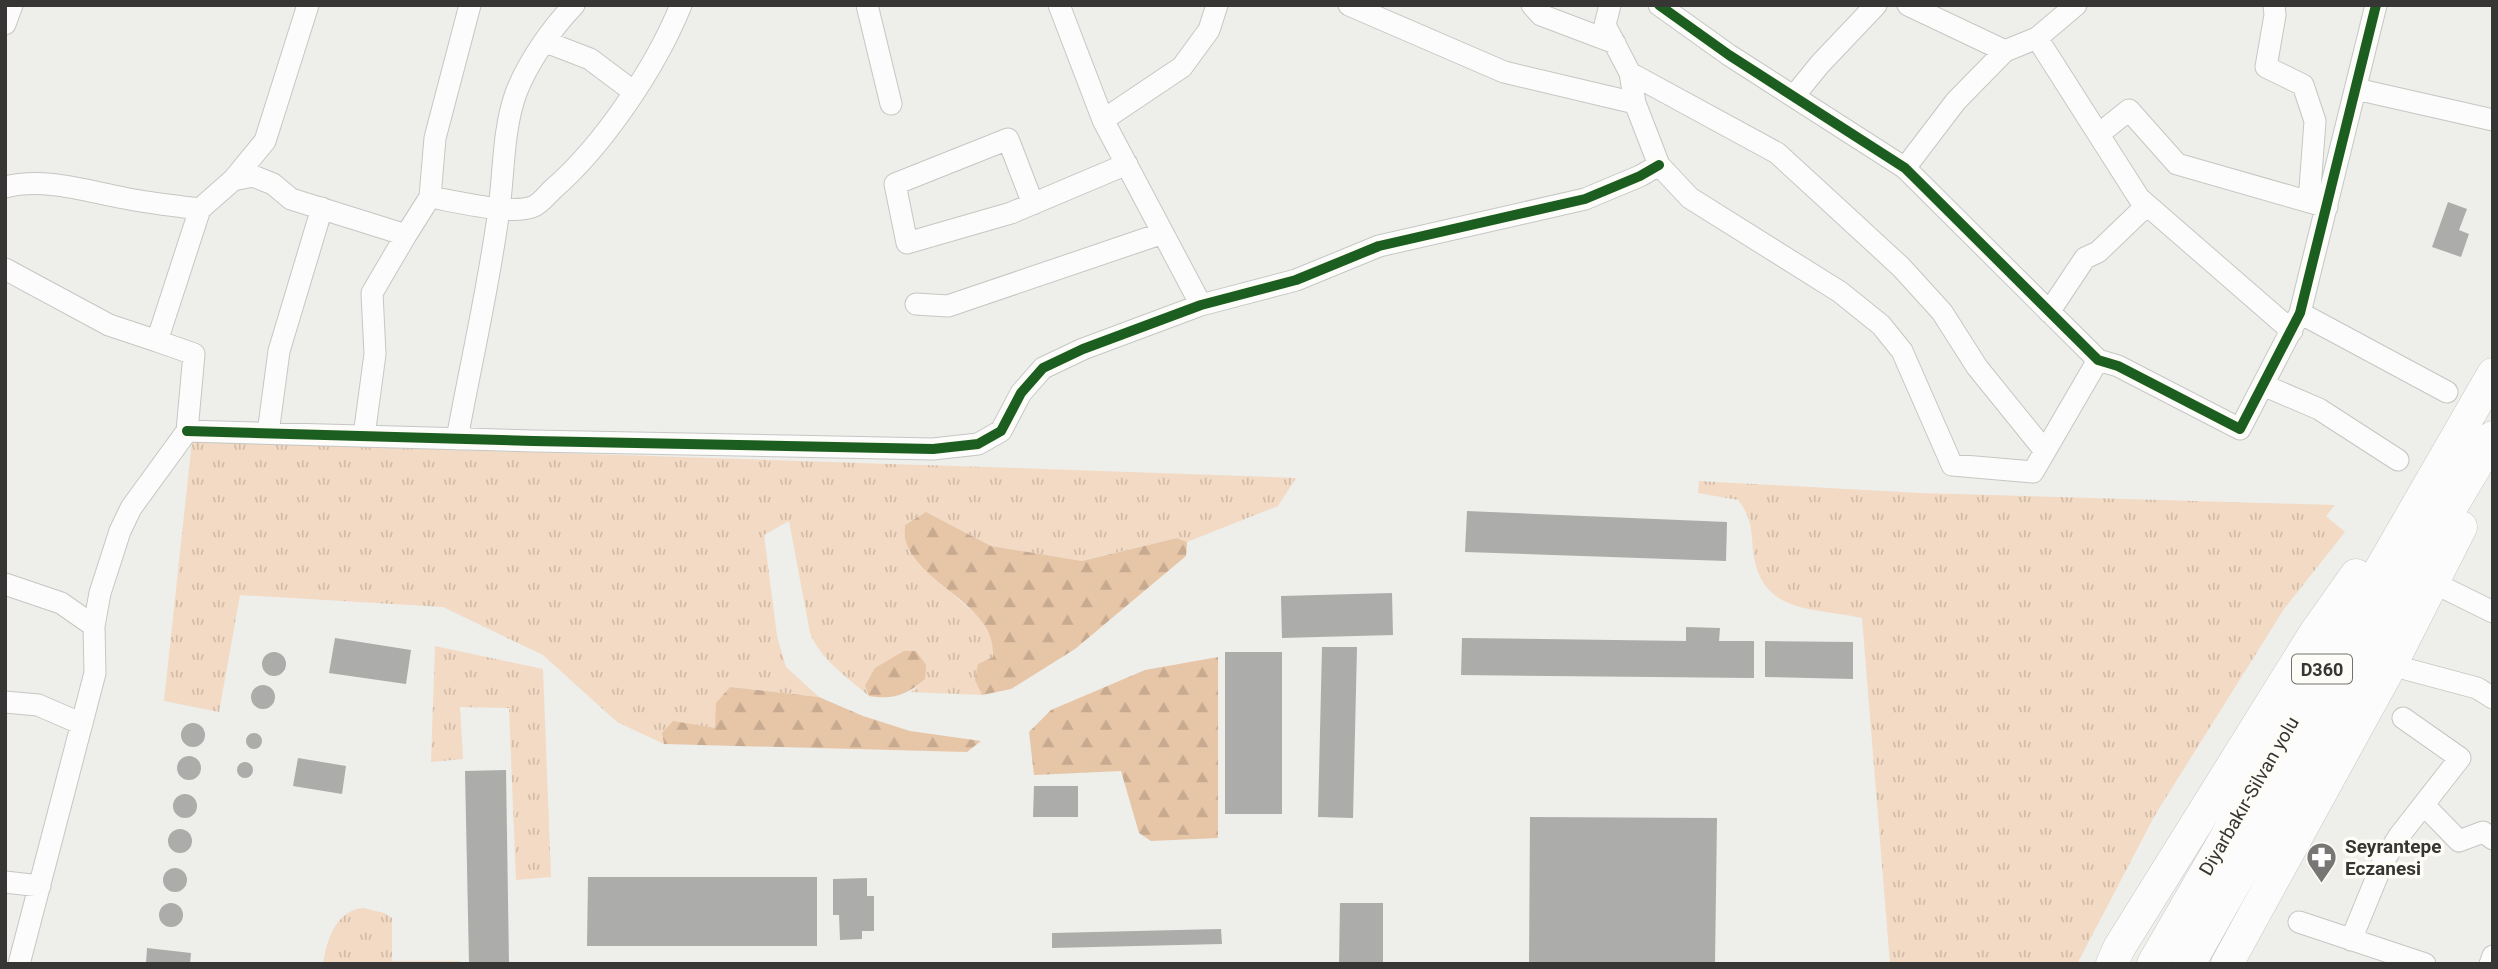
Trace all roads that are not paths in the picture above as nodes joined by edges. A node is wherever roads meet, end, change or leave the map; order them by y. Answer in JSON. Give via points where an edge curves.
{"nodes":[{"id":1,"x":12,"y":5,"type":"edge"},
{"id":2,"x":308,"y":5,"type":"edge"},
{"id":3,"x":470,"y":5,"type":"edge"},
{"id":4,"x":575,"y":5,"type":"edge"},
{"id":5,"x":681,"y":5,"type":"edge"},
{"id":6,"x":867,"y":5,"type":"edge"},
{"id":7,"x":1059,"y":5,"type":"edge"},
{"id":8,"x":1217,"y":5,"type":"edge"},
{"id":9,"x":1349,"y":5,"type":"edge"},
{"id":10,"x":1532,"y":5,"type":"edge"},
{"id":11,"x":1610,"y":5,"type":"edge"},
{"id":12,"x":1659,"y":5,"type":"edge"},
{"id":13,"x":1877,"y":5,"type":"edge"},
{"id":14,"x":2076,"y":5,"type":"edge"},
{"id":15,"x":2274,"y":5,"type":"edge"},
{"id":16,"x":2376,"y":5,"type":"edge"},
{"id":17,"x":1911,"y":6,"type":"edge"},
{"id":18,"x":5,"y":24,"type":"edge"},
{"id":19,"x":2037,"y":38,"type":"junction"},
{"id":20,"x":546,"y":41,"type":"junction"},
{"id":21,"x":1615,"y":43,"type":"junction"},
{"id":22,"x":2005,"y":51,"type":"junction"},
{"id":23,"x":1630,"y":73,"type":"junction"},
{"id":24,"x":2356,"y":89,"type":"junction"},
{"id":25,"x":634,"y":92,"type":"junction"},
{"id":26,"x":1794,"y":96,"type":"junction"},
{"id":27,"x":891,"y":103,"type":"dead end"},
{"id":28,"x":1634,"y":103,"type":"junction"},
{"id":29,"x":1103,"y":120,"type":"junction"},
{"id":30,"x":2493,"y":120,"type":"edge"},
{"id":31,"x":2099,"y":134,"type":"junction"},
{"id":32,"x":1127,"y":164,"type":"junction"},
{"id":33,"x":1659,"y":165,"type":"junction"},
{"id":34,"x":1905,"y":168,"type":"junction"},
{"id":35,"x":233,"y":180,"type":"junction"},
{"id":36,"x":5,"y":187,"type":"edge"},
{"id":37,"x":430,"y":197,"type":"junction"},
{"id":38,"x":1033,"y":204,"type":"junction"},
{"id":39,"x":2318,"y":204,"type":"junction"},
{"id":40,"x":2147,"y":205,"type":"junction"},
{"id":41,"x":321,"y":208,"type":"junction"},
{"id":42,"x":200,"y":209,"type":"junction"},
{"id":43,"x":499,"y":209,"type":"junction"},
{"id":44,"x":1163,"y":233,"type":"junction"},
{"id":45,"x":406,"y":235,"type":"junction"},
{"id":46,"x":5,"y":269,"type":"edge"},
{"id":47,"x":916,"y":304,"type":"dead end"},
{"id":48,"x":1201,"y":305,"type":"junction"},
{"id":49,"x":2049,"y":312,"type":"junction"},
{"id":50,"x":2296,"y":322,"type":"junction"},
{"id":51,"x":157,"y":341,"type":"junction"},
{"id":52,"x":2098,"y":360,"type":"junction"},
{"id":53,"x":2493,"y":374,"type":"edge"},
{"id":54,"x":2263,"y":385,"type":"junction"},
{"id":55,"x":2447,"y":392,"type":"dead end"},
{"id":56,"x":2470,"y":414,"type":"junction"},
{"id":57,"x":187,"y":431,"type":"junction"},
{"id":58,"x":268,"y":433,"type":"junction"},
{"id":59,"x":364,"y":436,"type":"junction"},
{"id":60,"x":2493,"y":437,"type":"edge"},
{"id":61,"x":457,"y":439,"type":"junction"},
{"id":62,"x":2045,"y":451,"type":"junction"},
{"id":63,"x":2398,"y":460,"type":"dead end"},
{"id":64,"x":2491,"y":468,"type":"edge"},
{"id":65,"x":2434,"y":583,"type":"junction"},
{"id":66,"x":5,"y":584,"type":"edge"},
{"id":67,"x":2493,"y":612,"type":"edge"},
{"id":68,"x":94,"y":626,"type":"junction"},
{"id":69,"x":2391,"y":665,"type":"junction"},
{"id":70,"x":2493,"y":698,"type":"edge"},
{"id":71,"x":5,"y":702,"type":"edge"},
{"id":72,"x":2403,"y":718,"type":"dead end"},
{"id":73,"x":82,"y":724,"type":"junction"},
{"id":74,"x":2424,"y":805,"type":"junction"},
{"id":75,"x":2493,"y":839,"type":"edge"},
{"id":76,"x":5,"y":882,"type":"edge"},
{"id":77,"x":40,"y":886,"type":"junction"},
{"id":78,"x":2299,"y":922,"type":"dead end"},
{"id":79,"x":2351,"y":940,"type":"junction"},
{"id":80,"x":2493,"y":956,"type":"edge"},
{"id":81,"x":2376,"y":957,"type":"edge"},
{"id":82,"x":19,"y":964,"type":"edge"},
{"id":83,"x":2112,"y":964,"type":"edge"},
{"id":84,"x":2152,"y":964,"type":"edge"},
{"id":85,"x":2189,"y":964,"type":"edge"},
{"id":86,"x":2227,"y":964,"type":"edge"},
{"id":87,"x":2425,"y":964,"type":"edge"},
{"id":88,"x":2490,"y":964,"type":"edge"}],
"edges":[{"from":1,"to":18,"type":"street"},
{"from":2,"to":35,"type":"street","via":[[265,141]]},
{"from":3,"to":37,"type":"street","via":[[435,138]]},
{"from":4,"to":20,"type":"street"},
{"from":5,"to":25,"type":"street"},
{"from":6,"to":27,"type":"street"},
{"from":7,"to":29,"type":"street"},
{"from":8,"to":29,"type":"street","via":[[1209,30],[1182,67]]},
{"from":9,"to":28,"type":"street","via":[[1504,72]]},
{"from":10,"to":21,"type":"street","via":[[1541,15]]},
{"from":11,"to":21,"type":"street","via":[[1605,25]]},
{"from":12,"to":26,"type":"street"},
{"from":13,"to":26,"type":"street"},
{"from":14,"to":19,"type":"street"},
{"from":15,"to":39,"type":"street","via":[[2266,67],[2303,85],[2315,121]]},
{"from":16,"to":24,"type":"street"},
{"from":17,"to":22,"type":"street"},
{"from":19,"to":22,"type":"street"},
{"from":19,"to":31,"type":"street"},
{"from":20,"to":25,"type":"street","via":[[590,59]]},
{"from":20,"to":43,"type":"street","via":[[515,95]]},
{"from":21,"to":23,"type":"street"},
{"from":22,"to":34,"type":"street","via":[[1956,102]]},
{"from":23,"to":28,"type":"street"},
{"from":23,"to":62,"type":"street","via":[[1777,153],[1901,267],[1942,312],[1977,367]]},
{"from":24,"to":30,"type":"street"},
{"from":24,"to":39,"type":"street"},
{"from":25,"to":43,"type":"street","via":[[588,157],[561,183],[532,207]]},
{"from":26,"to":34,"type":"street"},
{"from":28,"to":33,"type":"street"},
{"from":29,"to":32,"type":"street"},
{"from":31,"to":39,"type":"street","via":[[2129,110],[2177,164]]},
{"from":31,"to":40,"type":"street"},
{"from":32,"to":38,"type":"street"},
{"from":32,"to":44,"type":"street"},
{"from":33,"to":48,"type":"street","via":[[1585,200],[1379,246],[1296,280]]},
{"from":33,"to":62,"type":"street","via":[[1690,198],[1840,292],[1881,325],[1902,351],[1952,465],[2033,472]]},
{"from":34,"to":49,"type":"street"},
{"from":35,"to":41,"type":"street","via":[[253,176],[292,199]]},
{"from":35,"to":42,"type":"street"},
{"from":36,"to":42,"type":"street","via":[[43,183]]},
{"from":37,"to":43,"type":"street"},
{"from":37,"to":45,"type":"street"},
{"from":38,"to":38,"type":"street","via":[[1009,139],[895,184],[907,243]]},
{"from":39,"to":50,"type":"street"},
{"from":40,"to":49,"type":"street","via":[[2098,252],[2085,258]]},
{"from":40,"to":50,"type":"street"},
{"from":41,"to":45,"type":"street"},
{"from":41,"to":58,"type":"street","via":[[279,351]]},
{"from":42,"to":51,"type":"street"},
{"from":43,"to":61,"type":"street"},
{"from":44,"to":47,"type":"street","via":[[948,306]]},
{"from":44,"to":48,"type":"street"},
{"from":45,"to":59,"type":"street","via":[[372,293],[375,354]]},
{"from":46,"to":51,"type":"street","via":[[109,325]]},
{"from":48,"to":61,"type":"street","via":[[1043,368],[1021,393],[1001,431],[978,444],[933,449]]},
{"from":49,"to":52,"type":"street"},
{"from":50,"to":54,"type":"street"},
{"from":50,"to":55,"type":"street"},
{"from":51,"to":57,"type":"street","via":[[194,354]]},
{"from":52,"to":54,"type":"street","via":[[2240,429]]},
{"from":52,"to":62,"type":"street"},
{"from":53,"to":56,"type":"highway","name":"Diyarbakır-Silvan yolu","number":"D360"},
{"from":54,"to":63,"type":"street","via":[[2319,409]]},
{"from":56,"to":83,"type":"highway","via":[[2315,633]]},
{"from":56,"to":84,"type":"highway","name":"Diyarbakır-Silvan yolu","number":"D360"},
{"from":57,"to":58,"type":"street"},
{"from":57,"to":68,"type":"street","via":[[131,508],[120,531]]},
{"from":58,"to":59,"type":"street"},
{"from":59,"to":61,"type":"street"},
{"from":60,"to":85,"type":"highway","name":"Diyarbakır-Silvan yolu","number":"D360"},
{"from":64,"to":65,"type":"highway"},
{"from":65,"to":67,"type":"street"},
{"from":65,"to":69,"type":"highway"},
{"from":66,"to":68,"type":"street","via":[[61,603]]},
{"from":68,"to":73,"type":"street","via":[[95,673]]},
{"from":69,"to":70,"type":"street","via":[[2477,688]]},
{"from":69,"to":86,"type":"highway"},
{"from":71,"to":73,"type":"street","via":[[38,705]]},
{"from":72,"to":74,"type":"street","via":[[2460,758]]},
{"from":73,"to":77,"type":"street"},
{"from":74,"to":75,"type":"street","via":[[2459,841],[2483,832]]},
{"from":74,"to":79,"type":"street","via":[[2383,862]]},
{"from":76,"to":77,"type":"street"},
{"from":77,"to":82,"type":"street"},
{"from":78,"to":79,"type":"street"},
{"from":79,"to":81,"type":"street"},
{"from":80,"to":88,"type":"street"},
{"from":81,"to":87,"type":"street"}]}
